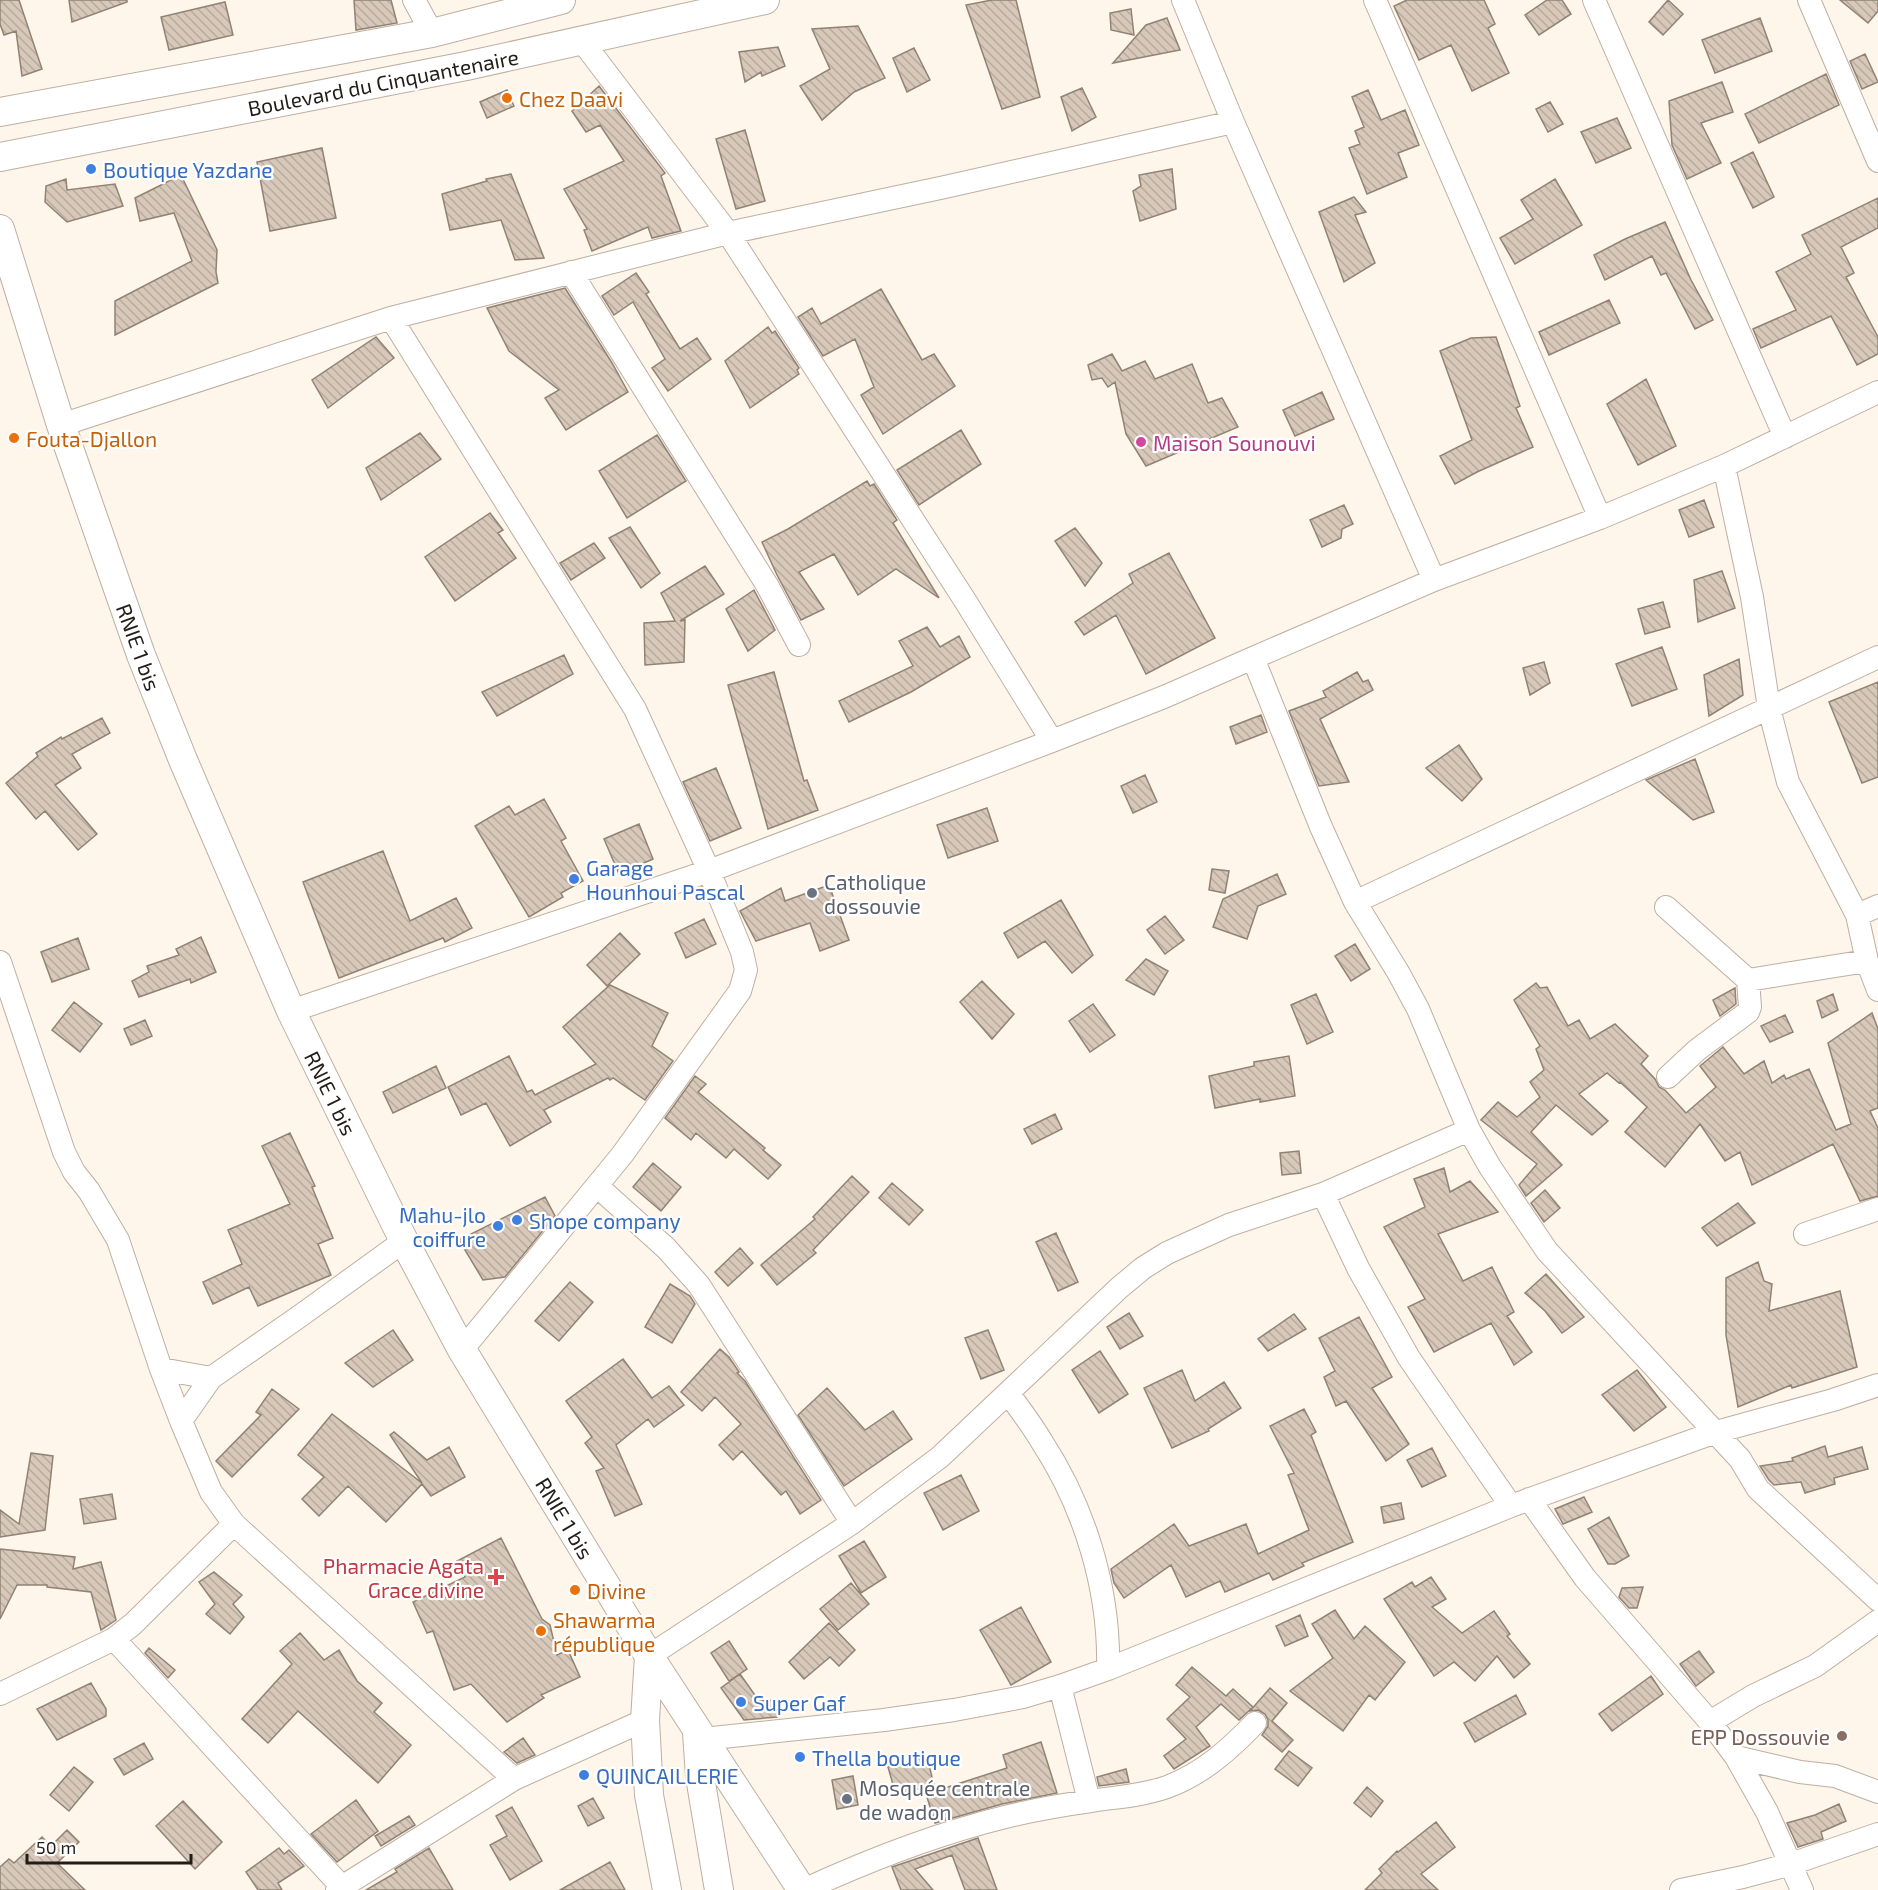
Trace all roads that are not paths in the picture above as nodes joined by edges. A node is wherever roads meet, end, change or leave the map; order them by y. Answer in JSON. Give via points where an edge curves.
{"nodes":[{"id":1,"x":414,"y":0,"type":"edge"},
{"id":2,"x":561,"y":0,"type":"edge"},
{"id":3,"x":765,"y":0,"type":"edge"},
{"id":4,"x":1183,"y":0,"type":"edge"},
{"id":5,"x":1376,"y":0,"type":"edge"},
{"id":6,"x":1594,"y":0,"type":"edge"},
{"id":7,"x":1809,"y":0,"type":"edge"},
{"id":8,"x":432,"y":33,"type":"junction"},
{"id":9,"x":582,"y":41,"type":"junction"},
{"id":10,"x":0,"y":112,"type":"edge"},
{"id":11,"x":1233,"y":122,"type":"junction"},
{"id":12,"x":0,"y":157,"type":"edge"},
{"id":13,"x":1878,"y":161,"type":"edge"},
{"id":14,"x":0,"y":229,"type":"edge"},
{"id":15,"x":728,"y":233,"type":"junction"},
{"id":16,"x":571,"y":272,"type":"junction"},
{"id":17,"x":391,"y":318,"type":"junction"},
{"id":18,"x":1878,"y":392,"type":"edge"},
{"id":19,"x":62,"y":425,"type":"junction"},
{"id":20,"x":1785,"y":437,"type":"junction"},
{"id":21,"x":1724,"y":466,"type":"junction"},
{"id":22,"x":1600,"y":518,"type":"junction"},
{"id":23,"x":1434,"y":580,"type":"junction"},
{"id":24,"x":799,"y":645,"type":"dead end"},
{"id":25,"x":1878,"y":657,"type":"edge"},
{"id":26,"x":1253,"y":658,"type":"junction"},
{"id":27,"x":1769,"y":708,"type":"junction"},
{"id":28,"x":1052,"y":741,"type":"junction"},
{"id":29,"x":709,"y":871,"type":"junction"},
{"id":30,"x":1354,"y":902,"type":"junction"},
{"id":31,"x":1878,"y":906,"type":"edge"},
{"id":32,"x":1665,"y":907,"type":"dead end"},
{"id":33,"x":1857,"y":915,"type":"junction"},
{"id":34,"x":1867,"y":961,"type":"junction"},
{"id":35,"x":0,"y":962,"type":"edge"},
{"id":36,"x":1748,"y":980,"type":"junction"},
{"id":37,"x":1878,"y":990,"type":"edge"},
{"id":38,"x":291,"y":1011,"type":"junction"},
{"id":39,"x":1668,"y":1077,"type":"dead end"},
{"id":40,"x":1468,"y":1130,"type":"junction"},
{"id":41,"x":597,"y":1186,"type":"junction"},
{"id":42,"x":1323,"y":1194,"type":"junction"},
{"id":43,"x":1878,"y":1209,"type":"edge"},
{"id":44,"x":1805,"y":1234,"type":"dead end"},
{"id":45,"x":404,"y":1241,"type":"junction"},
{"id":46,"x":462,"y":1350,"type":"junction"},
{"id":47,"x":161,"y":1369,"type":"junction"},
{"id":48,"x":211,"y":1377,"type":"junction"},
{"id":49,"x":1878,"y":1385,"type":"edge"},
{"id":50,"x":1008,"y":1393,"type":"junction"},
{"id":51,"x":181,"y":1421,"type":"junction"},
{"id":52,"x":1716,"y":1432,"type":"junction"},
{"id":53,"x":1520,"y":1503,"type":"junction"},
{"id":54,"x":852,"y":1523,"type":"junction"},
{"id":55,"x":234,"y":1524,"type":"junction"},
{"id":56,"x":1878,"y":1600,"type":"edge"},
{"id":57,"x":1878,"y":1621,"type":"edge"},
{"id":58,"x":114,"y":1639,"type":"junction"},
{"id":59,"x":649,"y":1656,"type":"junction"},
{"id":60,"x":1108,"y":1669,"type":"junction"},
{"id":61,"x":1060,"y":1686,"type":"junction"},
{"id":62,"x":0,"y":1694,"type":"edge"},
{"id":63,"x":645,"y":1720,"type":"junction"},
{"id":64,"x":1710,"y":1722,"type":"junction"},
{"id":65,"x":1255,"y":1724,"type":"dead end"},
{"id":66,"x":700,"y":1735,"type":"junction"},
{"id":67,"x":1736,"y":1757,"type":"junction"},
{"id":68,"x":514,"y":1779,"type":"junction"},
{"id":69,"x":1878,"y":1792,"type":"edge"},
{"id":70,"x":1089,"y":1801,"type":"junction"},
{"id":71,"x":1878,"y":1834,"type":"edge"},
{"id":72,"x":1791,"y":1864,"type":"junction"},
{"id":73,"x":339,"y":1889,"type":"edge"},
{"id":74,"x":667,"y":1890,"type":"edge"},
{"id":75,"x":719,"y":1890,"type":"edge"},
{"id":76,"x":803,"y":1890,"type":"edge"},
{"id":77,"x":1681,"y":1890,"type":"edge"},
{"id":78,"x":1802,"y":1890,"type":"edge"}],
"edges":[{"from":1,"to":8,"type":"street"},
{"from":2,"to":8,"type":"main road","name":"Boulevard du Cinquantenaire"},
{"from":3,"to":9,"type":"main road","name":"Boulevard du Cinquantenaire"},
{"from":4,"to":11,"type":"street"},
{"from":5,"to":22,"type":"street"},
{"from":6,"to":20,"type":"street"},
{"from":7,"to":13,"type":"street"},
{"from":8,"to":10,"type":"main road","name":"Boulevard du Cinquantenaire"},
{"from":9,"to":12,"type":"main road","name":"Boulevard du Cinquantenaire"},
{"from":9,"to":15,"type":"street"},
{"from":11,"to":15,"type":"street"},
{"from":11,"to":23,"type":"street"},
{"from":14,"to":19,"type":"main road","name":"RNIE 1 bis"},
{"from":15,"to":16,"type":"street"},
{"from":15,"to":28,"type":"street"},
{"from":16,"to":17,"type":"street"},
{"from":16,"to":24,"type":"street","via":[[767,585]]},
{"from":17,"to":19,"type":"street"},
{"from":17,"to":29,"type":"street","via":[[635,709]]},
{"from":18,"to":20,"type":"street"},
{"from":19,"to":38,"type":"main road","name":"RNIE 1 bis","via":[[141,655]]},
{"from":20,"to":21,"type":"street"},
{"from":21,"to":22,"type":"street"},
{"from":21,"to":27,"type":"street","via":[[1752,597]]},
{"from":22,"to":23,"type":"street"},
{"from":23,"to":26,"type":"street"},
{"from":25,"to":27,"type":"street"},
{"from":26,"to":28,"type":"street"},
{"from":26,"to":30,"type":"street"},
{"from":27,"to":30,"type":"street"},
{"from":27,"to":33,"type":"street","via":[[1788,782]]},
{"from":28,"to":29,"type":"street"},
{"from":29,"to":38,"type":"street"},
{"from":29,"to":41,"type":"street","via":[[742,952],[746,970],[740,992]]},
{"from":30,"to":40,"type":"street","via":[[1418,1009]]},
{"from":31,"to":33,"type":"street"},
{"from":32,"to":36,"type":"street"},
{"from":33,"to":34,"type":"street"},
{"from":34,"to":36,"type":"street"},
{"from":34,"to":37,"type":"street"},
{"from":35,"to":47,"type":"street","via":[[64,1152],[118,1240]]},
{"from":36,"to":39,"type":"street","via":[[1749,1012]]},
{"from":38,"to":45,"type":"main road","name":"RNIE 1 bis"},
{"from":40,"to":42,"type":"street"},
{"from":40,"to":52,"type":"street","via":[[1547,1251]]},
{"from":41,"to":46,"type":"street"},
{"from":41,"to":54,"type":"street","via":[[666,1248],[699,1285]]},
{"from":42,"to":50,"type":"street","via":[[1229,1225],[1151,1263],[1119,1288]]},
{"from":42,"to":53,"type":"street","via":[[1358,1268],[1409,1358]]},
{"from":43,"to":44,"type":"street"},
{"from":45,"to":46,"type":"main road","name":"RNIE 1 bis"},
{"from":45,"to":48,"type":"street"},
{"from":46,"to":59,"type":"main road","name":"RNIE 1 bis"},
{"from":47,"to":48,"type":"street"},
{"from":47,"to":51,"type":"street"},
{"from":48,"to":51,"type":"street"},
{"from":49,"to":52,"type":"street"},
{"from":50,"to":54,"type":"street","via":[[940,1457]]},
{"from":50,"to":60,"type":"street","via":[[1043,1443],[1079,1514],[1100,1585]]},
{"from":51,"to":55,"type":"street","via":[[211,1492]]},
{"from":52,"to":53,"type":"street"},
{"from":52,"to":56,"type":"street","via":[[1740,1459],[1758,1489]]},
{"from":53,"to":60,"type":"street"},
{"from":53,"to":64,"type":"street"},
{"from":54,"to":59,"type":"street"},
{"from":55,"to":58,"type":"street"},
{"from":55,"to":68,"type":"street"},
{"from":57,"to":64,"type":"street","via":[[1815,1666]]},
{"from":58,"to":62,"type":"street"},
{"from":58,"to":73,"type":"street"},
{"from":59,"to":63,"type":"main road"},
{"from":59,"to":66,"type":"main road","name":"RNIE 1 bis"},
{"from":60,"to":61,"type":"street"},
{"from":61,"to":66,"type":"street","via":[[1023,1697],[884,1720]]},
{"from":61,"to":70,"type":"street"},
{"from":63,"to":68,"type":"street"},
{"from":63,"to":74,"type":"main road","via":[[649,1795]]},
{"from":64,"to":67,"type":"street"},
{"from":65,"to":70,"type":"street","via":[[1215,1761],[1167,1787]]},
{"from":66,"to":75,"type":"main road","via":[[700,1777]]},
{"from":66,"to":76,"type":"main road","name":"RNIE 1 bis"},
{"from":67,"to":69,"type":"street","via":[[1835,1776]]},
{"from":67,"to":72,"type":"street"},
{"from":68,"to":73,"type":"street"},
{"from":70,"to":76,"type":"street","via":[[1007,1816],[953,1831]]},
{"from":71,"to":72,"type":"street"},
{"from":72,"to":77,"type":"street"},
{"from":72,"to":78,"type":"street"}]}
